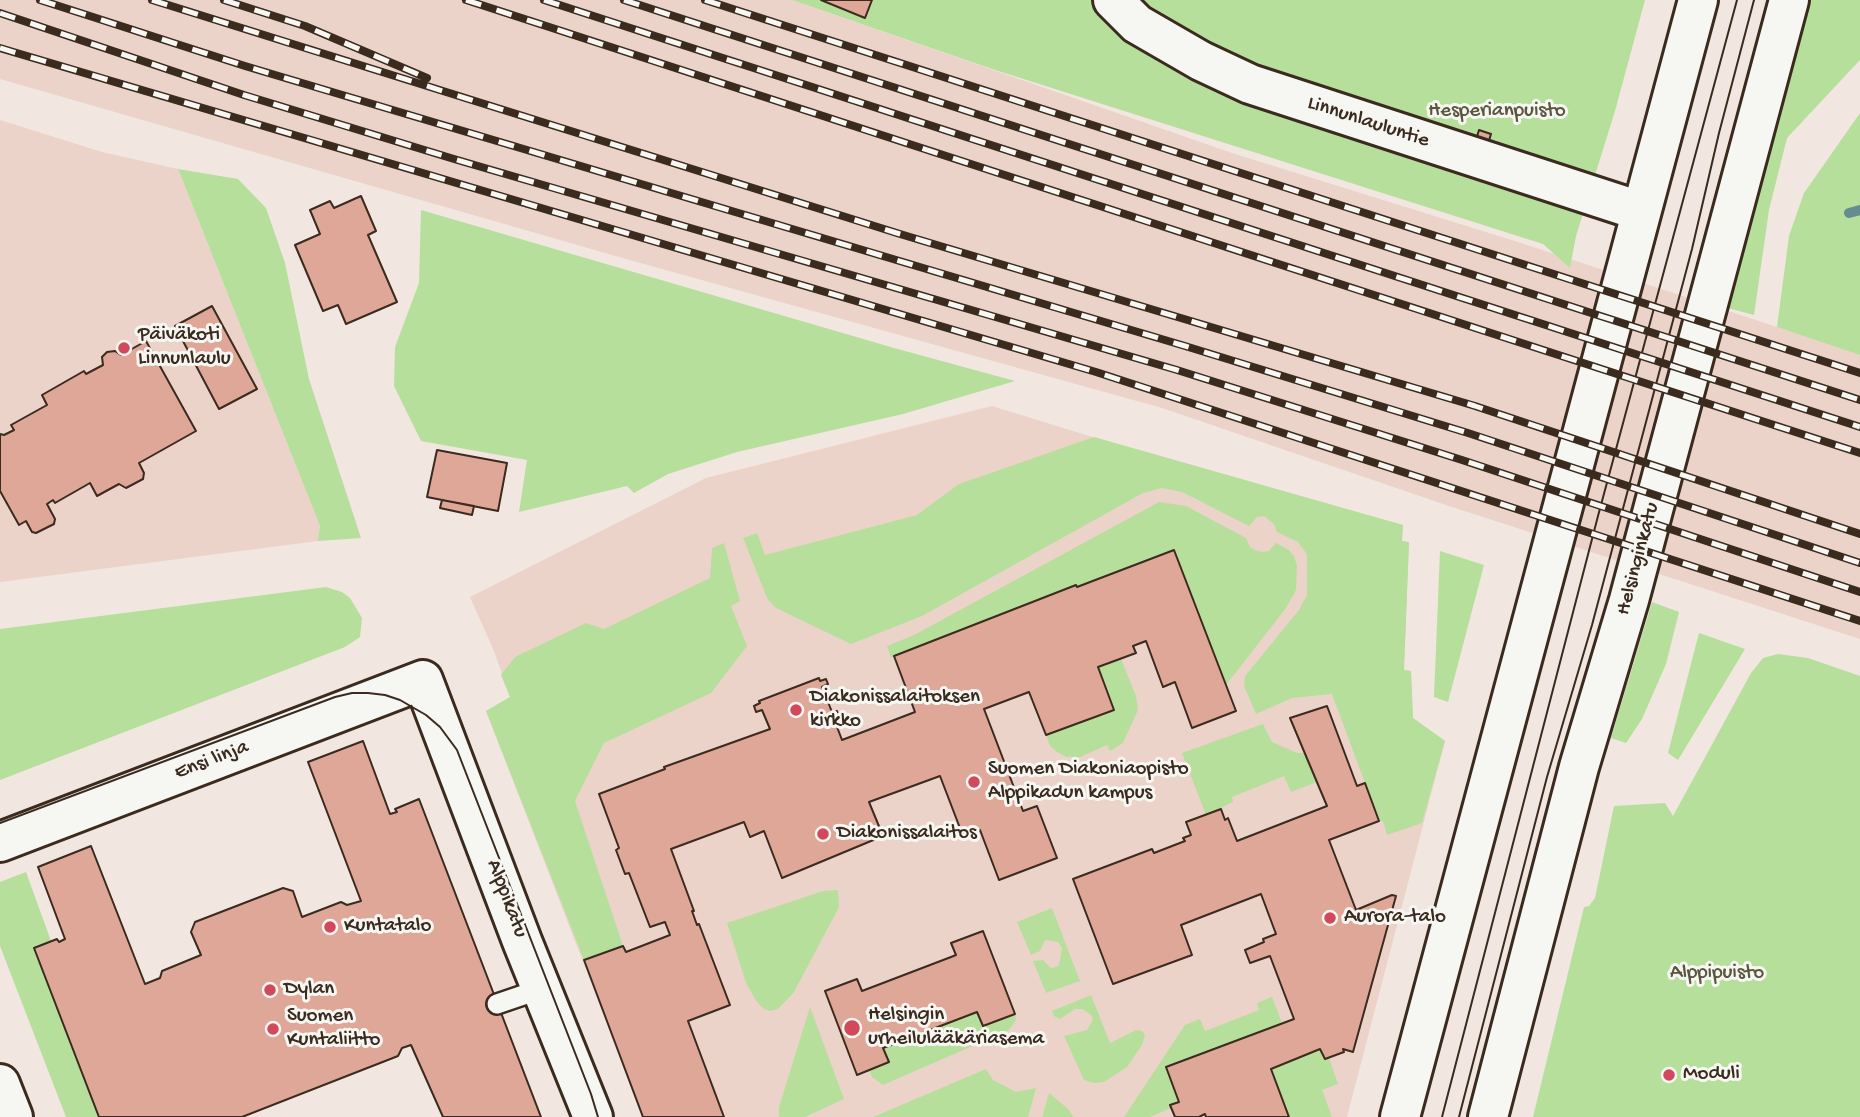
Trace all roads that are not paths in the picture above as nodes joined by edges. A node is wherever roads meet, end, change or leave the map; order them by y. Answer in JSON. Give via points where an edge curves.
{"nodes":[{"id":1,"x":1113,"y":0,"type":"edge"},
{"id":2,"x":1698,"y":0,"type":"edge"},
{"id":3,"x":1789,"y":0,"type":"edge"},
{"id":4,"x":1640,"y":211,"type":"junction"},
{"id":5,"x":423,"y":680,"type":"joint"},
{"id":6,"x":0,"y":842,"type":"edge"},
{"id":7,"x":541,"y":989,"type":"junction"},
{"id":8,"x":497,"y":1004,"type":"dead end"},
{"id":9,"x":0,"y":1084,"type":"edge"},
{"id":10,"x":13,"y":1117,"type":"edge"},
{"id":11,"x":593,"y":1117,"type":"edge"},
{"id":12,"x":1400,"y":1117,"type":"edge"},
{"id":13,"x":1488,"y":1117,"type":"edge"}],
"edges":[{"from":1,"to":4,"type":"main road","name":"Linnunlauluntie","via":[[1137,24],[1250,84]]},
{"from":2,"to":4,"type":"main road"},
{"from":3,"to":13,"type":"main road","name":"Helsinginkatu"},
{"from":4,"to":12,"type":"main road"},
{"from":5,"to":6,"type":"main road","name":"Ensi linja"},
{"from":5,"to":7,"type":"main road","name":"Alppikatu"},
{"from":7,"to":8,"type":"lane"},
{"from":7,"to":11,"type":"main road","name":"Alppikatu"},
{"from":9,"to":10,"type":"main road"}]}
